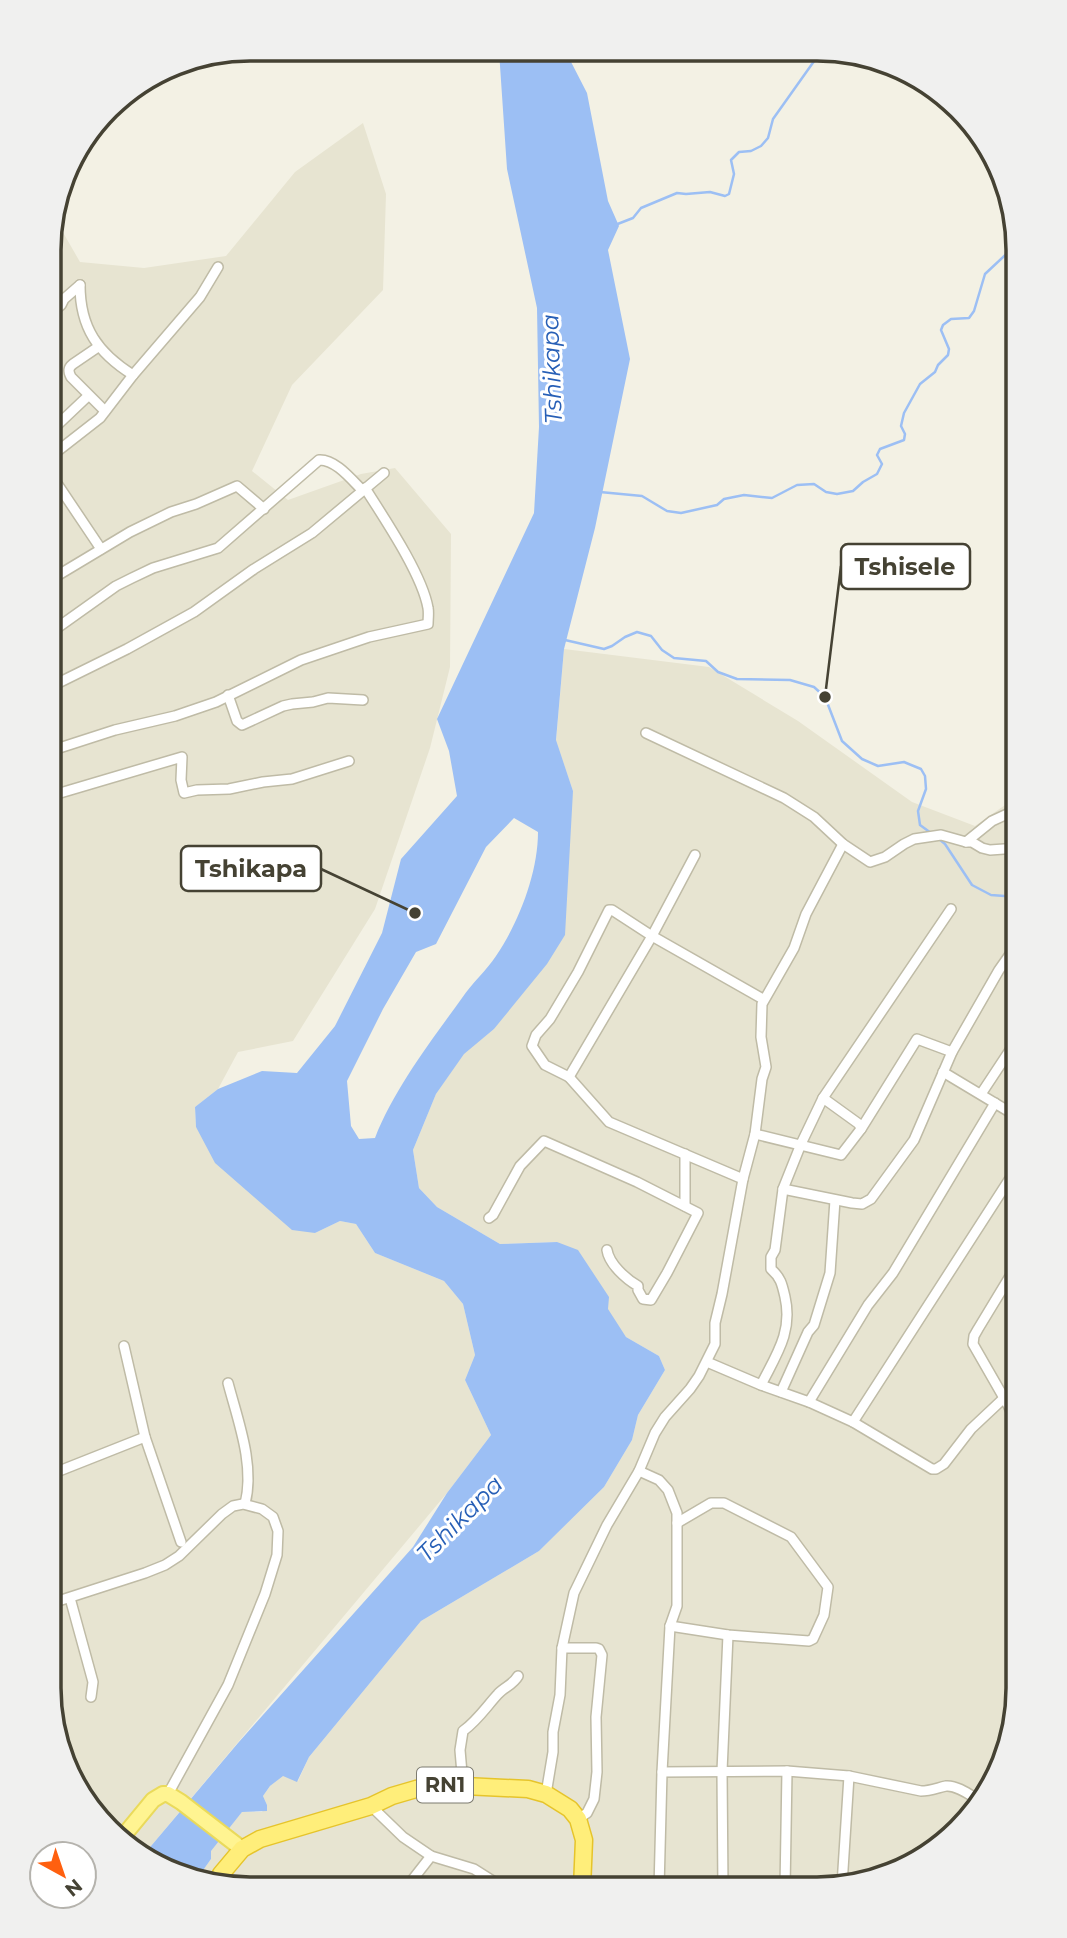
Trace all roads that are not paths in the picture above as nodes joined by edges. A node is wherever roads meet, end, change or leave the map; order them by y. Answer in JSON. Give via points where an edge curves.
{"nodes":[{"id":1,"x":218,"y":267,"type":"dead end"},
{"id":2,"x":61,"y":305,"type":"edge"},
{"id":3,"x":98,"y":347,"type":"junction"},
{"id":4,"x":133,"y":375,"type":"junction"},
{"id":5,"x":88,"y":396,"type":"junction"},
{"id":6,"x":105,"y":411,"type":"junction"},
{"id":7,"x":61,"y":422,"type":"edge"},
{"id":8,"x":61,"y":449,"type":"edge"},
{"id":9,"x":384,"y":474,"type":"dead end"},
{"id":10,"x":61,"y":489,"type":"edge"},
{"id":11,"x":364,"y":489,"type":"junction"},
{"id":12,"x":264,"y":509,"type":"junction"},
{"id":13,"x":101,"y":549,"type":"junction"},
{"id":14,"x":61,"y":573,"type":"edge"},
{"id":15,"x":61,"y":625,"type":"edge"},
{"id":16,"x":61,"y":682,"type":"edge"},
{"id":17,"x":228,"y":695,"type":"junction"},
{"id":18,"x":363,"y":700,"type":"dead end"},
{"id":19,"x":646,"y":733,"type":"dead end"},
{"id":20,"x":61,"y":747,"type":"edge"},
{"id":21,"x":349,"y":761,"type":"dead end"},
{"id":22,"x":61,"y":793,"type":"edge"},
{"id":23,"x":1006,"y":815,"type":"edge"},
{"id":24,"x":966,"y":842,"type":"junction"},
{"id":25,"x":843,"y":844,"type":"junction"},
{"id":26,"x":1006,"y":849,"type":"edge"},
{"id":27,"x":695,"y":855,"type":"dead end"},
{"id":28,"x":951,"y":909,"type":"dead end"},
{"id":29,"x":652,"y":936,"type":"junction"},
{"id":30,"x":1006,"y":961,"type":"edge"},
{"id":31,"x":764,"y":999,"type":"junction"},
{"id":32,"x":951,"y":1052,"type":"junction"},
{"id":33,"x":1005,"y":1057,"type":"edge"},
{"id":34,"x":943,"y":1072,"type":"junction"},
{"id":35,"x":569,"y":1077,"type":"junction"},
{"id":36,"x":981,"y":1094,"type":"junction"},
{"id":37,"x":823,"y":1098,"type":"junction"},
{"id":38,"x":995,"y":1103,"type":"junction"},
{"id":39,"x":1005,"y":1109,"type":"edge"},
{"id":40,"x":861,"y":1129,"type":"junction"},
{"id":41,"x":755,"y":1134,"type":"junction"},
{"id":42,"x":800,"y":1144,"type":"junction"},
{"id":43,"x":685,"y":1154,"type":"junction"},
{"id":44,"x":743,"y":1179,"type":"junction"},
{"id":45,"x":1005,"y":1186,"type":"edge"},
{"id":46,"x":783,"y":1189,"type":"junction"},
{"id":47,"x":835,"y":1199,"type":"junction"},
{"id":48,"x":685,"y":1206,"type":"junction"},
{"id":49,"x":489,"y":1218,"type":"dead end"},
{"id":50,"x":607,"y":1250,"type":"dead end"},
{"id":51,"x":1005,"y":1284,"type":"edge"},
{"id":52,"x":124,"y":1346,"type":"dead end"},
{"id":53,"x":707,"y":1362,"type":"junction"},
{"id":54,"x":228,"y":1383,"type":"dead end"},
{"id":55,"x":761,"y":1385,"type":"junction"},
{"id":56,"x":781,"y":1392,"type":"junction"},
{"id":57,"x":1004,"y":1398,"type":"joint"},
{"id":58,"x":809,"y":1402,"type":"junction"},
{"id":59,"x":853,"y":1422,"type":"junction"},
{"id":60,"x":145,"y":1437,"type":"junction"},
{"id":61,"x":61,"y":1470,"type":"edge"},
{"id":62,"x":639,"y":1471,"type":"junction"},
{"id":63,"x":245,"y":1504,"type":"junction"},
{"id":64,"x":677,"y":1523,"type":"junction"},
{"id":65,"x":181,"y":1542,"type":"dead end"},
{"id":66,"x":70,"y":1598,"type":"junction"},
{"id":67,"x":61,"y":1601,"type":"edge"},
{"id":68,"x":670,"y":1626,"type":"junction"},
{"id":69,"x":728,"y":1635,"type":"junction"},
{"id":70,"x":562,"y":1648,"type":"junction"},
{"id":71,"x":518,"y":1676,"type":"dead end"},
{"id":72,"x":91,"y":1697,"type":"dead end"},
{"id":73,"x":722,"y":1771,"type":"junction"},
{"id":74,"x":786,"y":1771,"type":"junction"},
{"id":75,"x":662,"y":1772,"type":"junction"},
{"id":76,"x":849,"y":1776,"type":"junction"},
{"id":77,"x":463,"y":1785,"type":"junction"},
{"id":78,"x":168,"y":1794,"type":"junction"},
{"id":79,"x":545,"y":1794,"type":"junction"},
{"id":80,"x":971,"y":1796,"type":"edge"},
{"id":81,"x":372,"y":1806,"type":"junction"},
{"id":82,"x":578,"y":1819,"type":"junction"},
{"id":83,"x":127,"y":1831,"type":"edge"},
{"id":84,"x":237,"y":1845,"type":"junction"},
{"id":85,"x":431,"y":1856,"type":"junction"},
{"id":86,"x":221,"y":1874,"type":"edge"},
{"id":87,"x":843,"y":1875,"type":"edge"},
{"id":88,"x":415,"y":1877,"type":"edge"},
{"id":89,"x":487,"y":1877,"type":"edge"},
{"id":90,"x":582,"y":1877,"type":"edge"},
{"id":91,"x":659,"y":1877,"type":"edge"},
{"id":92,"x":723,"y":1877,"type":"edge"},
{"id":93,"x":785,"y":1877,"type":"edge"}],
"edges":[{"from":1,"to":4,"type":"street","via":[[200,298]]},
{"from":2,"to":3,"type":"street","via":[[80,285],[82,314]]},
{"from":3,"to":4,"type":"street"},
{"from":3,"to":5,"type":"street","via":[[69,367],[71,377]]},
{"from":4,"to":6,"type":"street"},
{"from":5,"to":6,"type":"street"},
{"from":5,"to":7,"type":"street"},
{"from":6,"to":8,"type":"street"},
{"from":9,"to":11,"type":"street"},
{"from":10,"to":13,"type":"street"},
{"from":11,"to":12,"type":"street","via":[[322,459]]},
{"from":11,"to":16,"type":"street","via":[[312,533],[194,612]]},
{"from":11,"to":17,"type":"street","via":[[414,572],[429,611],[428,624],[300,660]]},
{"from":12,"to":13,"type":"street","via":[[237,486],[171,512]]},
{"from":12,"to":15,"type":"street","via":[[218,548],[132,578]]},
{"from":13,"to":14,"type":"street"},
{"from":17,"to":18,"type":"street","via":[[242,725],[292,704],[328,698]]},
{"from":17,"to":20,"type":"street","via":[[175,716]]},
{"from":19,"to":25,"type":"street","via":[[784,798]]},
{"from":21,"to":22,"type":"street","via":[[292,779],[184,793],[182,757]]},
{"from":23,"to":24,"type":"street"},
{"from":24,"to":25,"type":"street","via":[[941,835],[914,839],[874,862]]},
{"from":24,"to":26,"type":"street","via":[[990,850]]},
{"from":25,"to":31,"type":"street","via":[[806,914],[794,948]]},
{"from":27,"to":29,"type":"street"},
{"from":28,"to":37,"type":"street"},
{"from":29,"to":31,"type":"street"},
{"from":29,"to":35,"type":"street"},
{"from":29,"to":35,"type":"street","via":[[612,910],[607,912],[578,972],[532,1046],[545,1065]]},
{"from":30,"to":32,"type":"street"},
{"from":31,"to":41,"type":"street","via":[[761,1037],[766,1067]]},
{"from":32,"to":34,"type":"street"},
{"from":32,"to":40,"type":"street","via":[[917,1040]]},
{"from":33,"to":36,"type":"street"},
{"from":34,"to":36,"type":"street"},
{"from":34,"to":47,"type":"street","via":[[914,1140],[871,1199],[862,1204]]},
{"from":35,"to":43,"type":"street","via":[[609,1122]]},
{"from":36,"to":38,"type":"street"},
{"from":37,"to":40,"type":"street"},
{"from":37,"to":42,"type":"street"},
{"from":38,"to":39,"type":"street"},
{"from":38,"to":58,"type":"street"},
{"from":40,"to":42,"type":"street","via":[[839,1156]]},
{"from":41,"to":42,"type":"street"},
{"from":41,"to":44,"type":"street"},
{"from":42,"to":46,"type":"street"},
{"from":43,"to":44,"type":"street"},
{"from":43,"to":48,"type":"street"},
{"from":44,"to":53,"type":"street","via":[[715,1323],[715,1344]]},
{"from":45,"to":59,"type":"street"},
{"from":46,"to":47,"type":"street"},
{"from":46,"to":55,"type":"street","via":[[771,1269],[781,1278],[788,1323]]},
{"from":47,"to":56,"type":"street","via":[[830,1273],[814,1325]]},
{"from":48,"to":49,"type":"street","via":[[544,1142],[520,1166]]},
{"from":48,"to":50,"type":"street","via":[[698,1213],[651,1300],[643,1299],[638,1286],[608,1258]]},
{"from":51,"to":57,"type":"street","via":[[973,1340]]},
{"from":52,"to":60,"type":"street"},
{"from":53,"to":55,"type":"street"},
{"from":53,"to":62,"type":"street","via":[[655,1433]]},
{"from":54,"to":63,"type":"street","via":[[246,1453],[249,1491]]},
{"from":55,"to":56,"type":"street"},
{"from":56,"to":58,"type":"street"},
{"from":57,"to":59,"type":"street","via":[[936,1469]]},
{"from":58,"to":59,"type":"street"},
{"from":60,"to":61,"type":"street"},
{"from":60,"to":65,"type":"street"},
{"from":62,"to":64,"type":"street","via":[[668,1490]]},
{"from":62,"to":70,"type":"street","via":[[574,1593]]},
{"from":63,"to":66,"type":"street","via":[[222,1514],[165,1565]]},
{"from":63,"to":78,"type":"street","via":[[273,1517],[278,1531],[277,1555],[228,1685]]},
{"from":64,"to":68,"type":"street","via":[[677,1606]]},
{"from":64,"to":69,"type":"street","via":[[711,1503],[724,1503],[791,1537],[828,1587],[824,1615],[809,1642]]},
{"from":66,"to":67,"type":"street"},
{"from":66,"to":72,"type":"street","via":[[93,1682]]},
{"from":68,"to":69,"type":"street"},
{"from":68,"to":75,"type":"street"},
{"from":69,"to":73,"type":"street"},
{"from":70,"to":79,"type":"street"},
{"from":70,"to":82,"type":"street","via":[[596,1648],[602,1655],[594,1798],[587,1813]]},
{"from":71,"to":77,"type":"street","via":[[463,1731]]},
{"from":73,"to":74,"type":"street"},
{"from":73,"to":75,"type":"street"},
{"from":73,"to":92,"type":"street"},
{"from":74,"to":76,"type":"street"},
{"from":74,"to":93,"type":"street"},
{"from":75,"to":91,"type":"street"},
{"from":76,"to":80,"type":"street","via":[[921,1791],[954,1786]]},
{"from":76,"to":87,"type":"street"},
{"from":77,"to":79,"type":"highway","number":"RN1"},
{"from":77,"to":81,"type":"highway","number":"RN1","via":[[416,1789]]},
{"from":78,"to":83,"type":"main road","via":[[153,1800]]},
{"from":78,"to":84,"type":"main road"},
{"from":79,"to":82,"type":"highway","number":"RN1"},
{"from":81,"to":84,"type":"highway","number":"RN1"},
{"from":81,"to":85,"type":"street"},
{"from":82,"to":90,"type":"highway","via":[[584,1840]]},
{"from":84,"to":86,"type":"highway","number":"RN1"},
{"from":85,"to":88,"type":"street"},
{"from":85,"to":89,"type":"street"}]}
